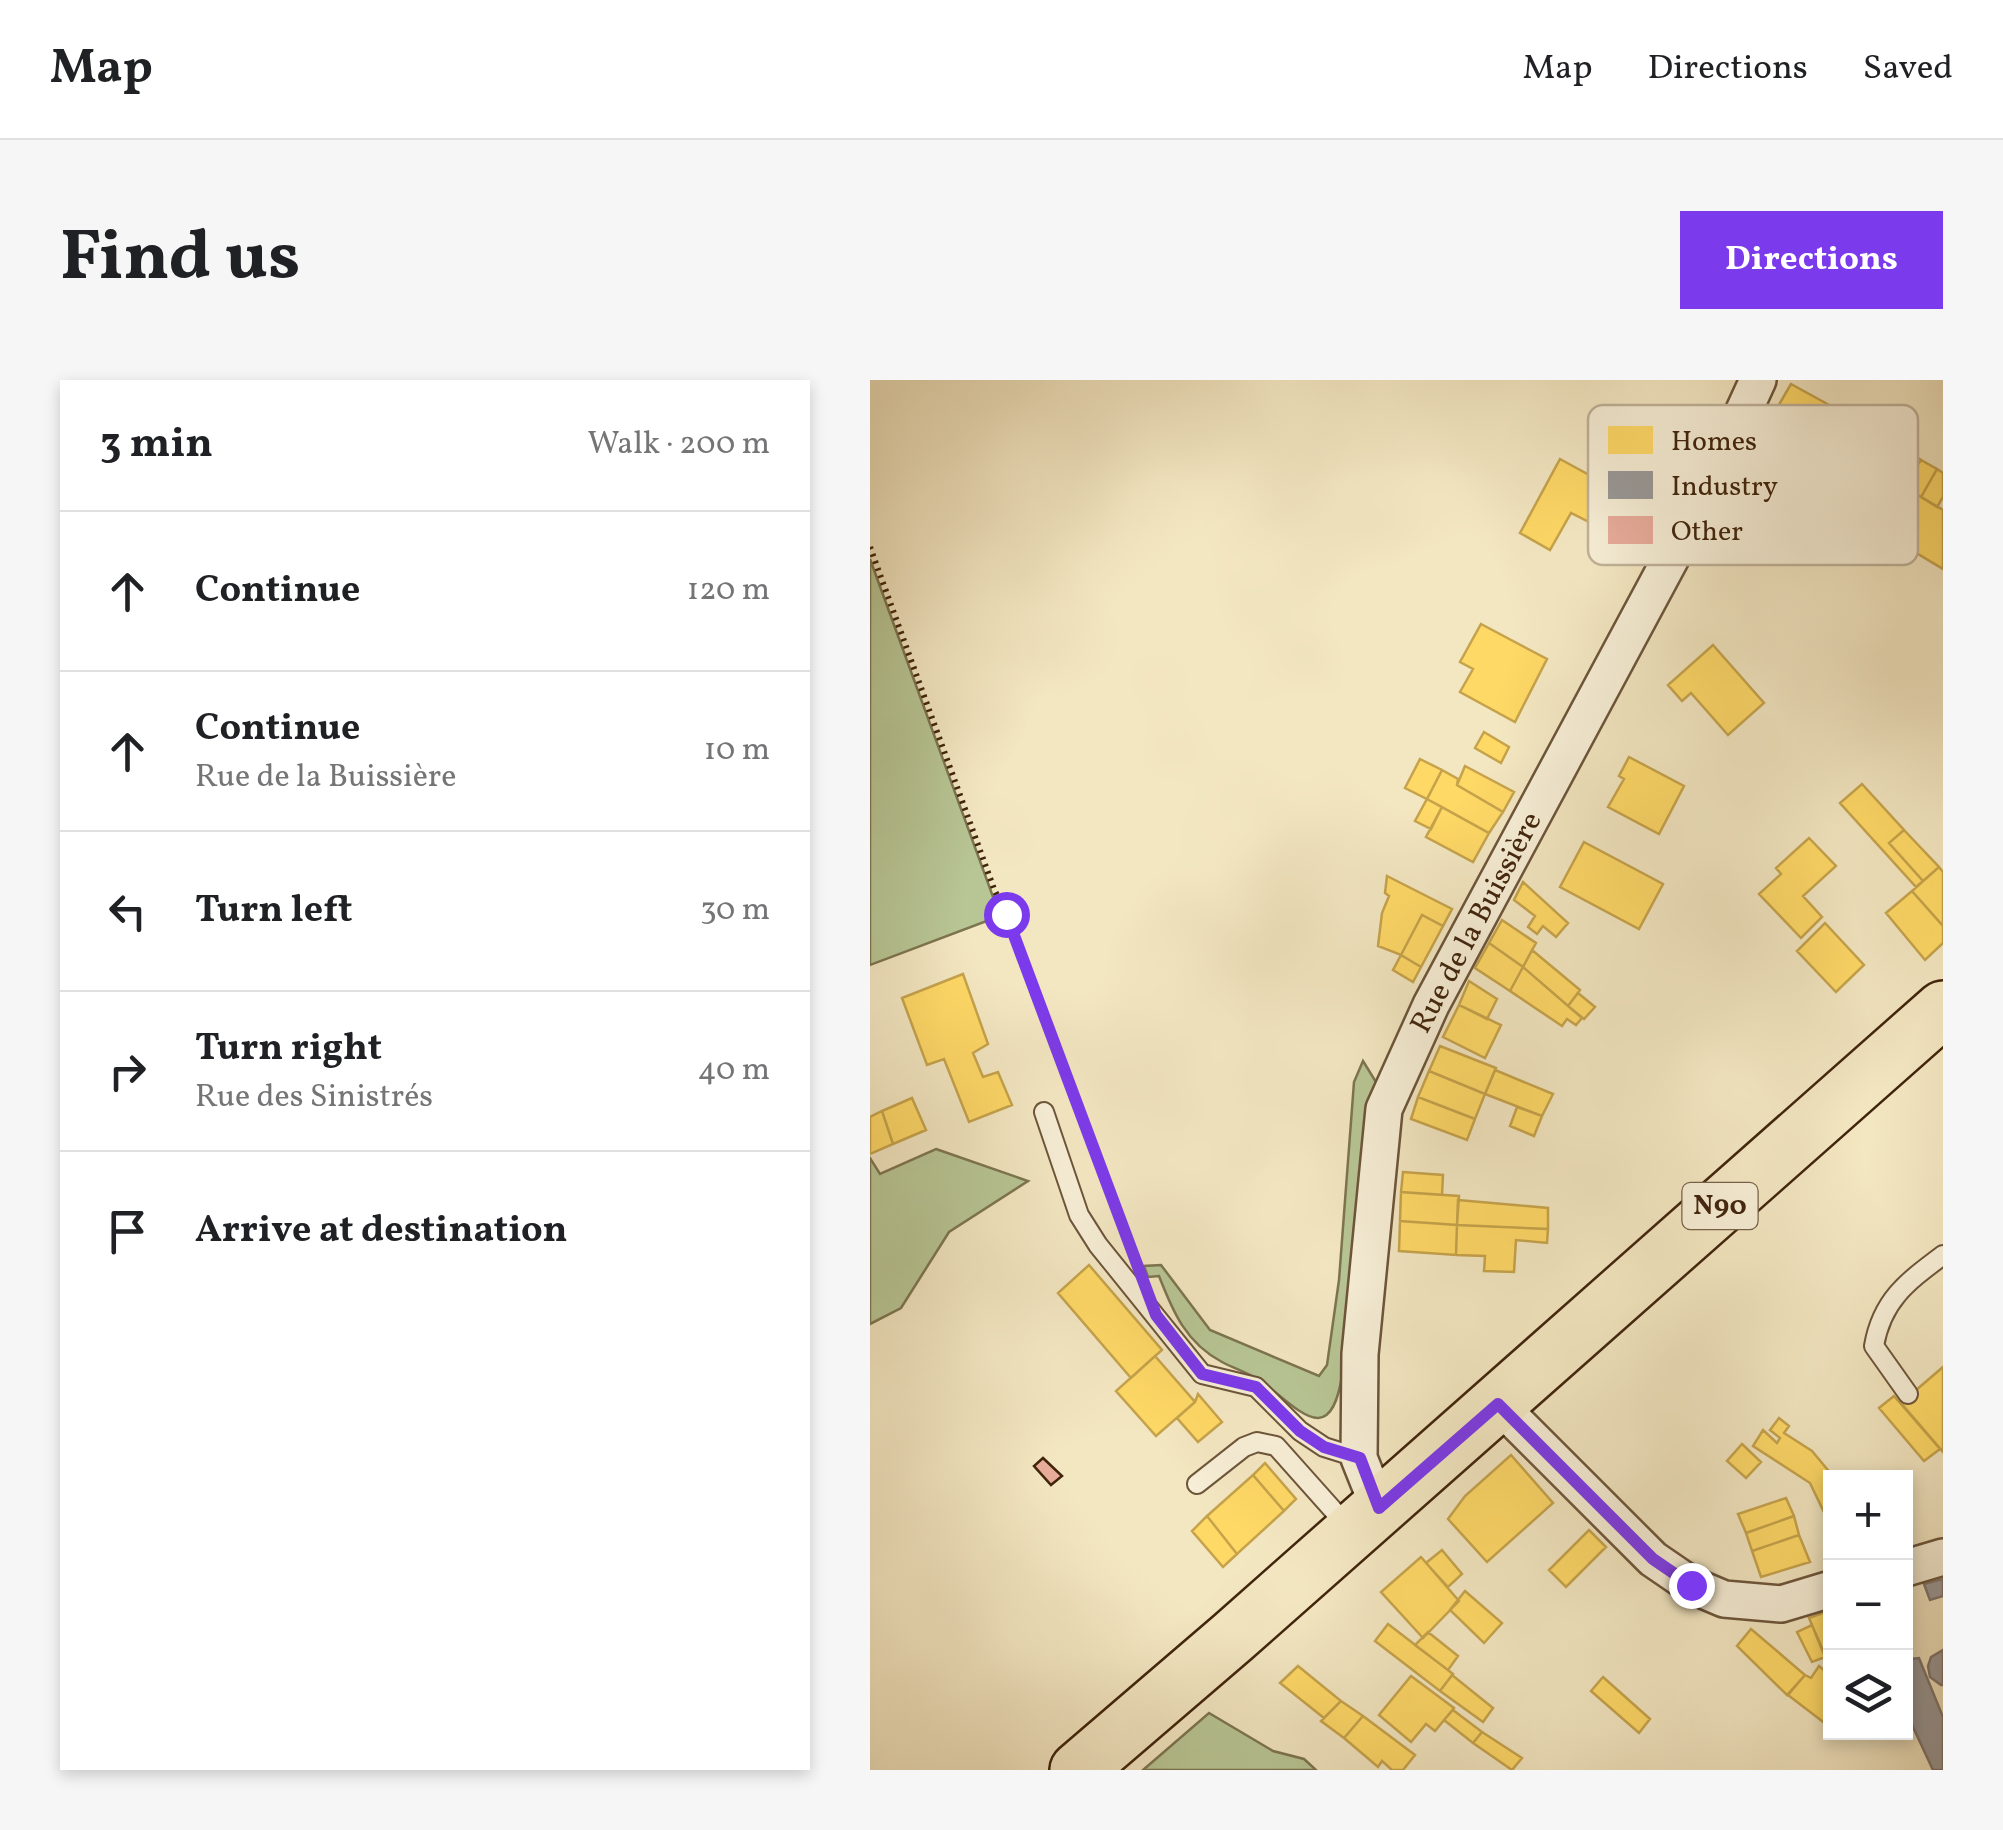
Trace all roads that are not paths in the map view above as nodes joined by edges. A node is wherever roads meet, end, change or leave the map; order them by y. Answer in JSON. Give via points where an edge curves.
{"nodes":[{"id":1,"x":1758,"y":380,"type":"edge"},
{"id":2,"x":1747,"y":405,"type":"edge"},
{"id":3,"x":1667,"y":565,"type":"edge"},
{"id":4,"x":1943,"y":1009,"type":"edge"},
{"id":5,"x":1044,"y":1112,"type":"dead end"},
{"id":6,"x":1943,"y":1255,"type":"edge"},
{"id":7,"x":1908,"y":1394,"type":"dead end"},
{"id":8,"x":1498,"y":1404,"type":"junction"},
{"id":9,"x":1360,"y":1458,"type":"junction"},
{"id":10,"x":1197,"y":1484,"type":"dead end"},
{"id":11,"x":1365,"y":1520,"type":"junction"},
{"id":12,"x":1943,"y":1558,"type":"edge"},
{"id":13,"x":1913,"y":1566,"type":"edge"},
{"id":14,"x":1823,"y":1592,"type":"edge"},
{"id":15,"x":1078,"y":1770,"type":"edge"}],
"edges":[{"from":1,"to":2,"type":"street","name":"Rue de la Buissière"},
{"from":3,"to":9,"type":"street","name":"Rue de la Buissière","via":[[1430,1006],[1384,1109],[1360,1354]]},
{"from":4,"to":8,"type":"main road","number":"N90"},
{"from":5,"to":9,"type":"lane","via":[[1079,1215],[1202,1374],[1256,1387],[1300,1431]]},
{"from":6,"to":7,"type":"lane","via":[[1912,1278],[1879,1320],[1874,1346]]},
{"from":8,"to":11,"type":"main road","number":"N90"},
{"from":8,"to":14,"type":"street","via":[[1653,1559],[1691,1585],[1724,1598],[1782,1604]]},
{"from":9,"to":11,"type":"street","name":"Rue de la Buissière"},
{"from":10,"to":11,"type":"lane","via":[[1244,1447],[1276,1446]]},
{"from":11,"to":15,"type":"main road","number":"N90"},
{"from":12,"to":13,"type":"street"}]}
